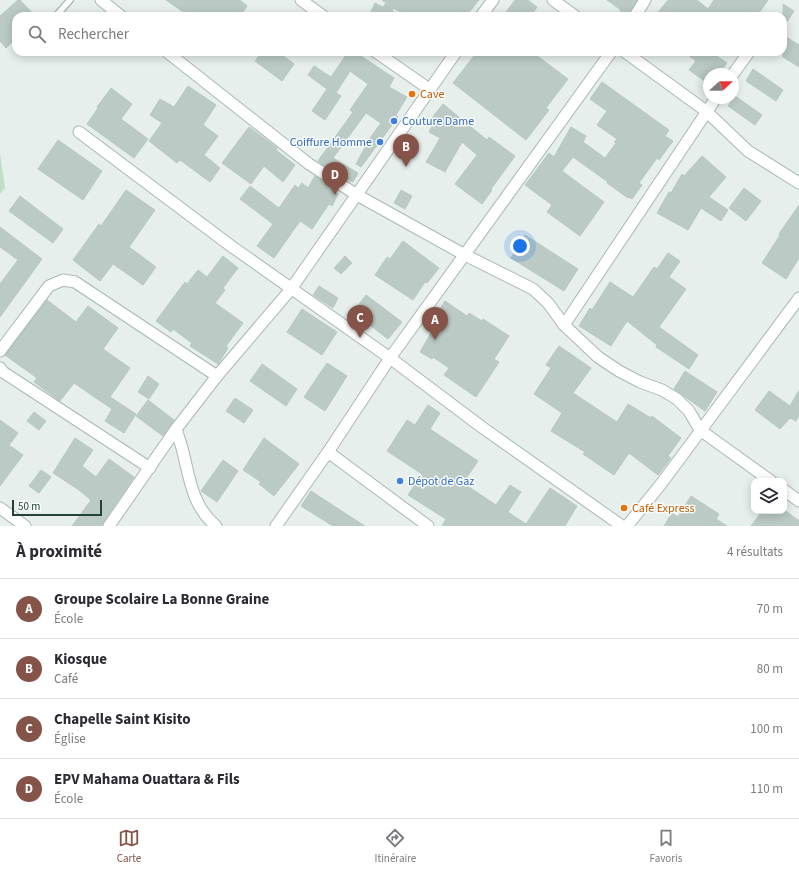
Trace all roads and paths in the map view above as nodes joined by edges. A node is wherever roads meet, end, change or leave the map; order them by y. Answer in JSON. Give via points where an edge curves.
{"nodes":[{"id":1,"x":70,"y":0,"type":"edge"},
{"id":2,"x":100,"y":0,"type":"edge"},
{"id":3,"x":301,"y":0,"type":"edge"},
{"id":4,"x":493,"y":0,"type":"edge"},
{"id":5,"x":553,"y":0,"type":"edge"},
{"id":6,"x":645,"y":0,"type":"edge"},
{"id":7,"x":313,"y":4,"type":"edge"},
{"id":8,"x":60,"y":12,"type":"edge"},
{"id":9,"x":116,"y":12,"type":"edge"},
{"id":10,"x":320,"y":12,"type":"edge"},
{"id":11,"x":484,"y":12,"type":"edge"},
{"id":12,"x":570,"y":12,"type":"edge"},
{"id":13,"x":638,"y":12,"type":"edge"},
{"id":14,"x":172,"y":56,"type":"edge"},
{"id":15,"x":382,"y":56,"type":"edge"},
{"id":16,"x":453,"y":56,"type":"edge"},
{"id":17,"x":608,"y":56,"type":"edge"},
{"id":18,"x":630,"y":56,"type":"edge"},
{"id":19,"x":746,"y":56,"type":"edge"},
{"id":20,"x":737,"y":68,"type":"edge"},
{"id":21,"x":430,"y":89,"type":"junction"},
{"id":22,"x":711,"y":104,"type":"edge"},
{"id":23,"x":706,"y":111,"type":"junction"},
{"id":24,"x":79,"y":132,"type":"dead end"},
{"id":25,"x":799,"y":183,"type":"edge"},
{"id":26,"x":357,"y":195,"type":"junction"},
{"id":27,"x":465,"y":254,"type":"junction"},
{"id":28,"x":291,"y":289,"type":"junction"},
{"id":29,"x":799,"y":298,"type":"edge"},
{"id":30,"x":564,"y":325,"type":"junction"},
{"id":31,"x":0,"y":351,"type":"edge"},
{"id":32,"x":390,"y":358,"type":"junction"},
{"id":33,"x":0,"y":368,"type":"edge"},
{"id":34,"x":217,"y":376,"type":"junction"},
{"id":35,"x":176,"y":429,"type":"junction"},
{"id":36,"x":700,"y":430,"type":"junction"},
{"id":37,"x":328,"y":452,"type":"junction"},
{"id":38,"x":150,"y":468,"type":"junction"},
{"id":39,"x":767,"y":478,"type":"edge"},
{"id":40,"x":787,"y":492,"type":"edge"},
{"id":41,"x":798,"y":498,"type":"edge"},
{"id":42,"x":0,"y":508,"type":"edge"},
{"id":43,"x":25,"y":526,"type":"edge"},
{"id":44,"x":109,"y":526,"type":"edge"},
{"id":45,"x":216,"y":526,"type":"edge"},
{"id":46,"x":276,"y":526,"type":"edge"},
{"id":47,"x":428,"y":526,"type":"edge"},
{"id":48,"x":622,"y":526,"type":"edge"},
{"id":49,"x":627,"y":526,"type":"edge"}],
"edges":[{"from":1,"to":8,"type":"lane"},
{"from":2,"to":9,"type":"street"},
{"from":3,"to":7,"type":"street"},
{"from":4,"to":11,"type":"street"},
{"from":5,"to":12,"type":"street"},
{"from":6,"to":13,"type":"street"},
{"from":7,"to":10,"type":"street"},
{"from":14,"to":26,"type":"street","via":[[309,164]]},
{"from":15,"to":21,"type":"street"},
{"from":16,"to":21,"type":"street"},
{"from":17,"to":27,"type":"street"},
{"from":18,"to":23,"type":"street"},
{"from":19,"to":20,"type":"street"},
{"from":21,"to":26,"type":"street"},
{"from":22,"to":23,"type":"street"},
{"from":23,"to":25,"type":"street","via":[[748,151]]},
{"from":23,"to":30,"type":"street"},
{"from":24,"to":28,"type":"street"},
{"from":26,"to":27,"type":"street"},
{"from":26,"to":28,"type":"street"},
{"from":27,"to":30,"type":"street","via":[[532,289],[548,303]]},
{"from":27,"to":32,"type":"street"},
{"from":28,"to":32,"type":"street"},
{"from":28,"to":34,"type":"street"},
{"from":29,"to":36,"type":"street"},
{"from":30,"to":36,"type":"street","via":[[598,357],[619,371],[677,399],[689,411]]},
{"from":31,"to":34,"type":"street","via":[[50,286],[63,280],[75,282]]},
{"from":32,"to":37,"type":"street"},
{"from":32,"to":48,"type":"street"},
{"from":33,"to":38,"type":"street"},
{"from":34,"to":35,"type":"street"},
{"from":35,"to":38,"type":"street"},
{"from":35,"to":45,"type":"street","via":[[196,499],[208,520]]},
{"from":36,"to":39,"type":"street"},
{"from":36,"to":49,"type":"street"},
{"from":37,"to":46,"type":"street"},
{"from":37,"to":47,"type":"street"},
{"from":38,"to":44,"type":"street"},
{"from":40,"to":41,"type":"street"},
{"from":42,"to":43,"type":"street"}]}
